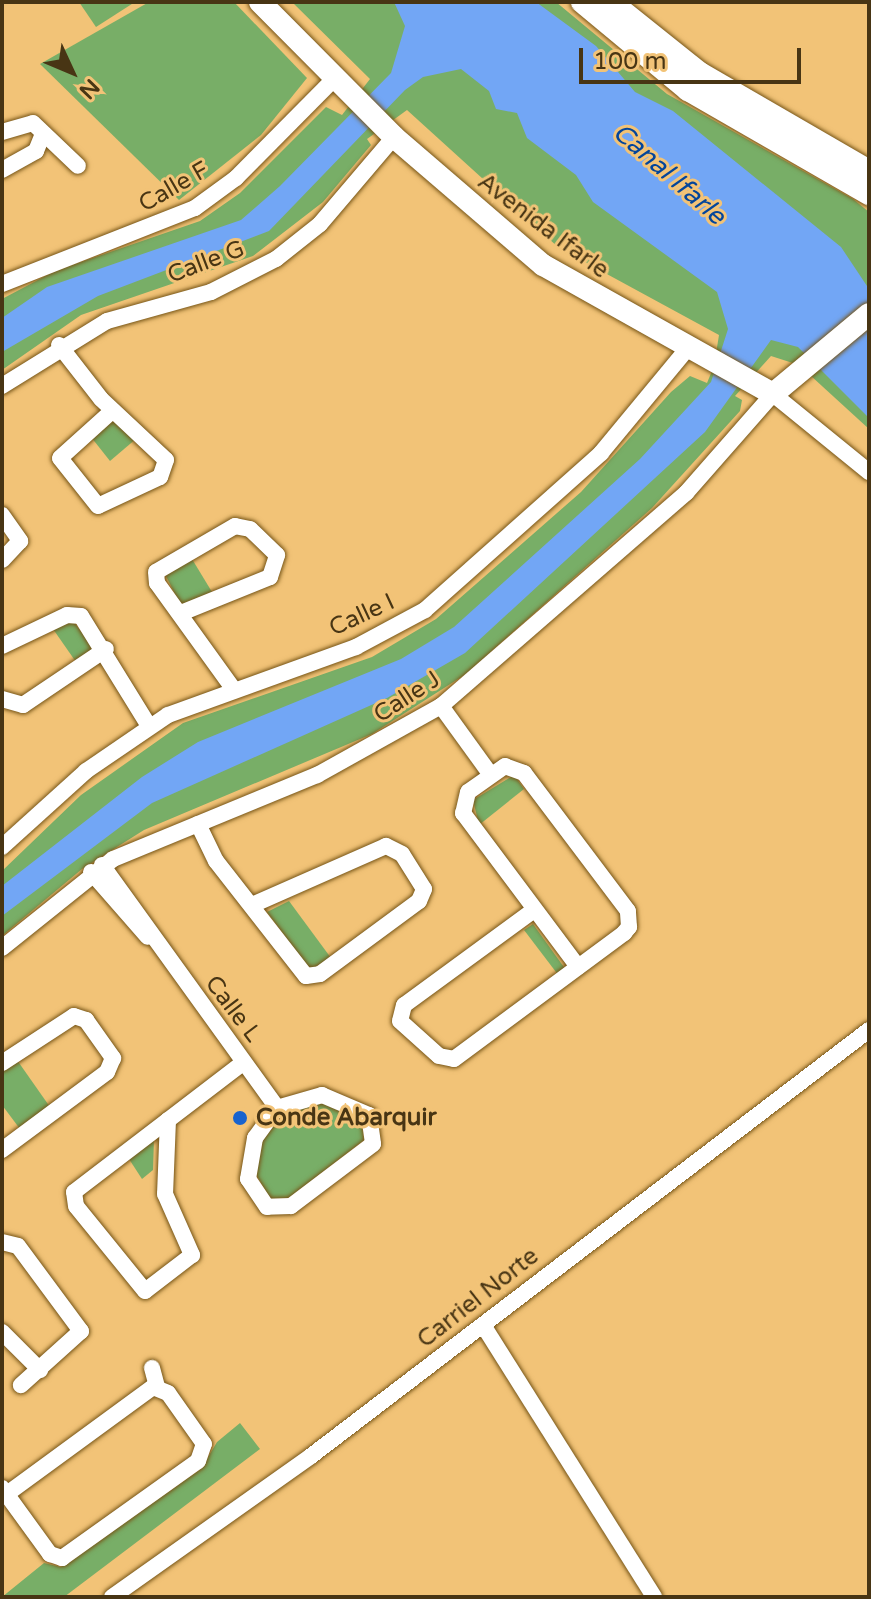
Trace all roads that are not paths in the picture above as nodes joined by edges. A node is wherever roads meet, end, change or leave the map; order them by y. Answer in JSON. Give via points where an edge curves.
{"nodes":[{"id":1,"x":260,"y":2,"type":"edge"},
{"id":2,"x":582,"y":2,"type":"edge"},
{"id":3,"x":611,"y":2,"type":"edge"},
{"id":4,"x":342,"y":86,"type":"junction"},
{"id":5,"x":2,"y":132,"type":"edge"},
{"id":6,"x":389,"y":132,"type":"junction"},
{"id":7,"x":42,"y":136,"type":"junction"},
{"id":8,"x":78,"y":166,"type":"dead end"},
{"id":9,"x":2,"y":170,"type":"edge"},
{"id":10,"x":869,"y":171,"type":"edge"},
{"id":11,"x":869,"y":194,"type":"edge"},
{"id":12,"x":2,"y":284,"type":"edge"},
{"id":13,"x":869,"y":314,"type":"edge"},
{"id":14,"x":59,"y":345,"type":"junction"},
{"id":15,"x":697,"y":353,"type":"junction"},
{"id":16,"x":2,"y":386,"type":"edge"},
{"id":17,"x":773,"y":394,"type":"junction"},
{"id":18,"x":112,"y":411,"type":"junction"},
{"id":19,"x":869,"y":472,"type":"edge"},
{"id":20,"x":2,"y":515,"type":"edge"},
{"id":21,"x":2,"y":560,"type":"edge"},
{"id":22,"x":181,"y":613,"type":"junction"},
{"id":23,"x":2,"y":646,"type":"edge"},
{"id":24,"x":106,"y":649,"type":"junction"},
{"id":25,"x":232,"y":687,"type":"junction"},
{"id":26,"x":2,"y":699,"type":"edge"},
{"id":27,"x":441,"y":706,"type":"junction"},
{"id":28,"x":149,"y":726,"type":"junction"},
{"id":29,"x":491,"y":775,"type":"junction"},
{"id":30,"x":198,"y":824,"type":"junction"},
{"id":31,"x":2,"y":847,"type":"edge"},
{"id":32,"x":97,"y":868,"type":"junction"},
{"id":33,"x":252,"y":905,"type":"junction"},
{"id":34,"x":534,"y":910,"type":"junction"},
{"id":35,"x":2,"y":948,"type":"edge"},
{"id":36,"x":578,"y":967,"type":"junction"},
{"id":37,"x":869,"y":1030,"type":"edge"},
{"id":38,"x":2,"y":1063,"type":"edge"},
{"id":39,"x":243,"y":1063,"type":"junction"},
{"id":40,"x":277,"y":1108,"type":"junction"},
{"id":41,"x":168,"y":1120,"type":"junction"},
{"id":42,"x":2,"y":1150,"type":"edge"},
{"id":43,"x":2,"y":1242,"type":"edge"},
{"id":44,"x":483,"y":1325,"type":"junction"},
{"id":45,"x":2,"y":1332,"type":"edge"},
{"id":46,"x":152,"y":1368,"type":"dead end"},
{"id":47,"x":40,"y":1370,"type":"junction"},
{"id":48,"x":21,"y":1385,"type":"dead end"},
{"id":49,"x":157,"y":1387,"type":"junction"},
{"id":50,"x":5,"y":1491,"type":"edge"},
{"id":51,"x":112,"y":1597,"type":"edge"},
{"id":52,"x":654,"y":1597,"type":"edge"}],
"edges":[{"from":1,"to":4,"type":"street","name":"Avenida Ifarle"},
{"from":2,"to":11,"type":"street","via":[[688,90]]},
{"from":3,"to":10,"type":"street","via":[[700,73]]},
{"from":4,"to":6,"type":"street","name":"Avenida Ifarle"},
{"from":4,"to":12,"type":"street","name":"Calle F","via":[[195,208]]},
{"from":5,"to":7,"type":"street","via":[[27,123]]},
{"from":6,"to":14,"type":"street","name":"Calle G","via":[[320,224],[276,259],[211,292],[119,316]]},
{"from":6,"to":15,"type":"street","name":"Avenida Ifarle","via":[[555,273]]},
{"from":7,"to":8,"type":"street"},
{"from":7,"to":9,"type":"street","via":[[36,151]]},
{"from":13,"to":17,"type":"street","via":[[807,371]]},
{"from":14,"to":16,"type":"street","name":"Calle G"},
{"from":14,"to":18,"type":"street"},
{"from":15,"to":17,"type":"street","name":"Avenida Ifarle"},
{"from":15,"to":25,"type":"street","name":"Calle I","via":[[601,453],[425,610],[356,647]]},
{"from":17,"to":19,"type":"street","name":"Avenida Ifarle"},
{"from":17,"to":27,"type":"street","name":"Calle J","via":[[686,493]]},
{"from":18,"to":18,"type":"street","via":[[60,458],[98,506],[160,477],[167,465]]},
{"from":20,"to":21,"type":"street","via":[[20,541]]},
{"from":22,"to":22,"type":"street","via":[[156,579],[163,564],[235,526],[250,529],[277,555],[270,577]]},
{"from":22,"to":25,"type":"street"},
{"from":23,"to":24,"type":"street","via":[[71,614],[85,619]]},
{"from":24,"to":26,"type":"street","via":[[23,705]]},
{"from":24,"to":28,"type":"street"},
{"from":25,"to":28,"type":"street","name":"Calle I"},
{"from":27,"to":29,"type":"street"},
{"from":27,"to":30,"type":"street","name":"Calle J","via":[[317,775]]},
{"from":28,"to":31,"type":"street","name":"Calle I","via":[[69,785]]},
{"from":29,"to":34,"type":"street","via":[[464,798],[463,813]]},
{"from":29,"to":36,"type":"street","via":[[505,766],[521,770],[630,915],[627,931]]},
{"from":30,"to":32,"type":"street","name":"Calle J"},
{"from":30,"to":33,"type":"street"},
{"from":32,"to":35,"type":"street","name":"Calle J"},
{"from":32,"to":39,"type":"street","name":"Calle L"},
{"from":33,"to":33,"type":"street","via":[[303,973],[315,976],[419,901],[424,883],[398,850],[381,847]]},
{"from":34,"to":36,"type":"street"},
{"from":34,"to":36,"type":"street","via":[[404,1005],[400,1021],[439,1056],[454,1059]]},
{"from":37,"to":44,"type":"street","name":"Carriel Norte"},
{"from":38,"to":42,"type":"street","via":[[74,1016],[86,1020],[113,1058],[107,1072]]},
{"from":39,"to":40,"type":"street","name":"Calle L"},
{"from":39,"to":41,"type":"street"},
{"from":40,"to":40,"type":"street","via":[[255,1138],[247,1168],[255,1196],[270,1209],[291,1206],[375,1140],[369,1115],[345,1099],[310,1095]]},
{"from":41,"to":41,"type":"street","via":[[73,1195],[145,1291],[192,1255],[165,1194]]},
{"from":43,"to":47,"type":"street","via":[[16,1244],[81,1331]]},
{"from":44,"to":51,"type":"street","name":"Carriel Norte"},
{"from":44,"to":52,"type":"street"},
{"from":45,"to":47,"type":"street"},
{"from":46,"to":49,"type":"street"},
{"from":47,"to":48,"type":"street"},
{"from":49,"to":50,"type":"street"},
{"from":49,"to":50,"type":"street","via":[[201,1436],[203,1453],[70,1555],[50,1554]]}]}
